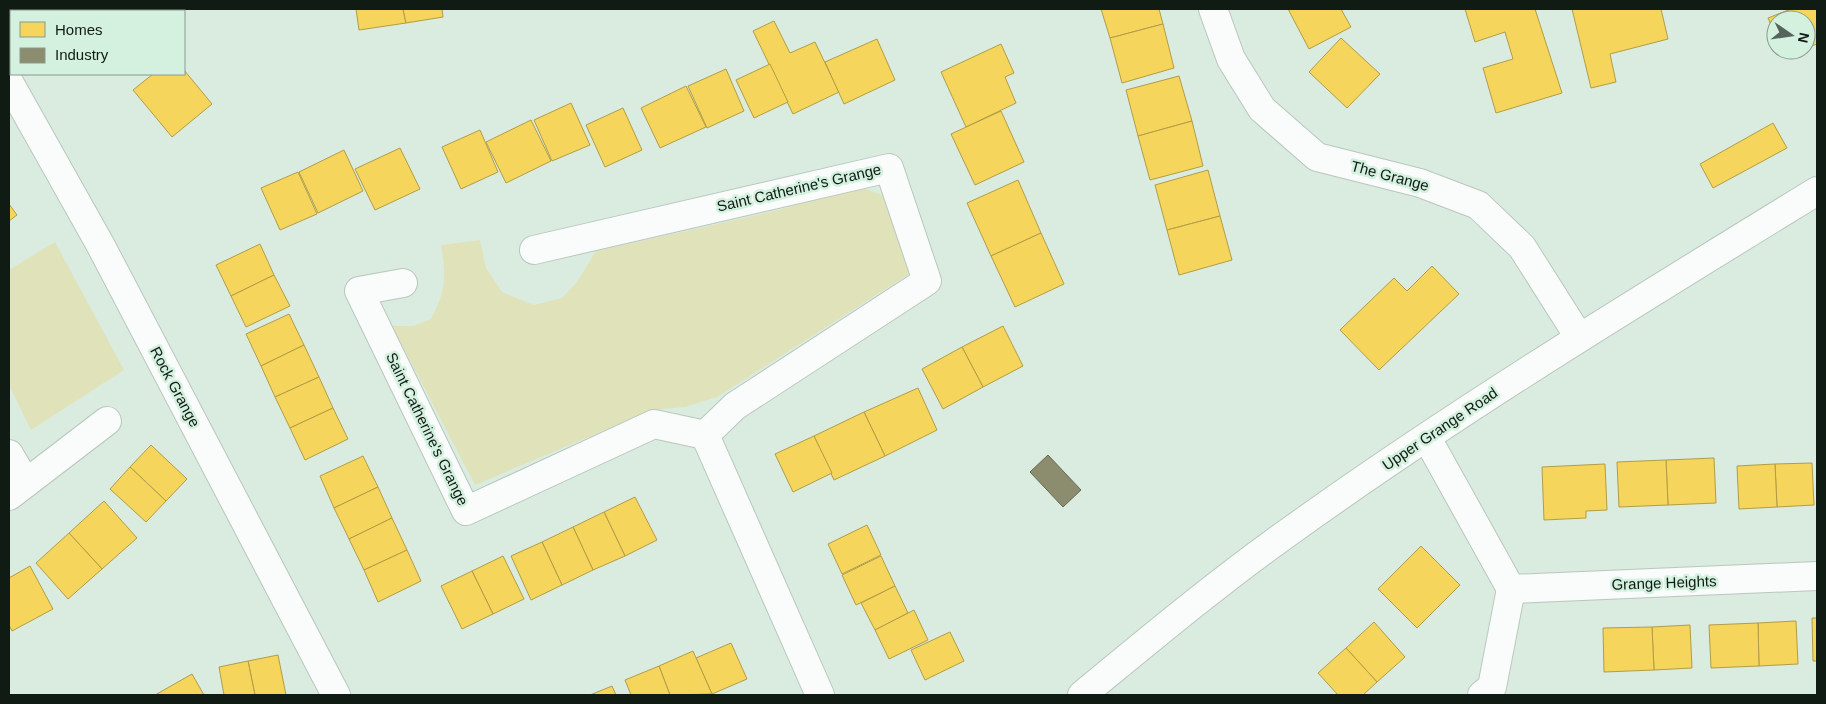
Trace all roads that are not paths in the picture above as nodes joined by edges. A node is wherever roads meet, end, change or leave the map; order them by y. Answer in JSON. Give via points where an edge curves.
{"nodes":[{"id":1,"x":1213,"y":9,"type":"edge"},
{"id":2,"x":9,"y":82,"type":"edge"},
{"id":3,"x":1817,"y":190,"type":"edge"},
{"id":4,"x":534,"y":250,"type":"dead end"},
{"id":5,"x":402,"y":283,"type":"dead end"},
{"id":6,"x":1579,"y":337,"type":"junction"},
{"id":7,"x":107,"y":421,"type":"dead end"},
{"id":8,"x":704,"y":435,"type":"junction"},
{"id":9,"x":1427,"y":438,"type":"junction"},
{"id":10,"x":9,"y":454,"type":"edge"},
{"id":11,"x":17,"y":490,"type":"edge"},
{"id":12,"x":1817,"y":576,"type":"edge"},
{"id":13,"x":1511,"y":589,"type":"junction"},
{"id":14,"x":1490,"y":693,"type":"edge"},
{"id":15,"x":336,"y":695,"type":"edge"},
{"id":16,"x":820,"y":695,"type":"edge"},
{"id":17,"x":1082,"y":695,"type":"edge"}],
"edges":[{"from":1,"to":6,"type":"street","name":"The Grange","via":[[1231,59],[1262,109],[1317,158],[1420,183],[1478,205],[1522,247]]},
{"from":2,"to":15,"type":"street","name":"Rock Grange","via":[[101,246]]},
{"from":3,"to":6,"type":"street","name":"Upper Grange Road"},
{"from":4,"to":8,"type":"street","name":"Saint Catherine's Grange","via":[[889,168],[927,281],[735,406]]},
{"from":5,"to":8,"type":"street","name":"Saint Catherine's Grange","via":[[359,291],[466,511],[654,424]]},
{"from":6,"to":9,"type":"street","name":"Upper Grange Road"},
{"from":7,"to":11,"type":"street"},
{"from":8,"to":16,"type":"street"},
{"from":9,"to":13,"type":"street"},
{"from":9,"to":17,"type":"street","name":"Upper Grange Road","via":[[1270,546]]},
{"from":10,"to":11,"type":"street"},
{"from":12,"to":13,"type":"street","name":"Grange Heights"},
{"from":13,"to":14,"type":"street"}]}
